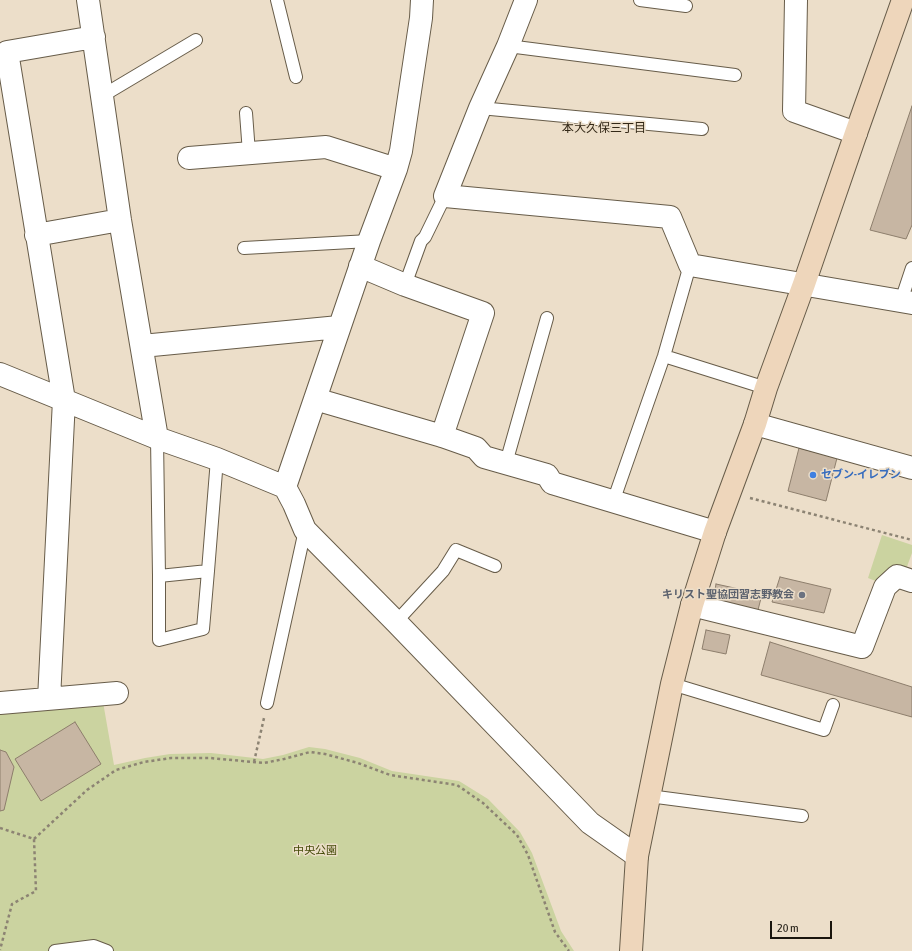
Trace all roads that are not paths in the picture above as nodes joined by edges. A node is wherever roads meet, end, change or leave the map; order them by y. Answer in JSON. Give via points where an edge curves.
{"nodes":[{"id":1,"x":88,"y":0,"type":"edge"},
{"id":2,"x":277,"y":0,"type":"edge"},
{"id":3,"x":422,"y":0,"type":"edge"},
{"id":4,"x":526,"y":0,"type":"edge"},
{"id":5,"x":640,"y":0,"type":"edge"},
{"id":6,"x":796,"y":0,"type":"edge"},
{"id":7,"x":904,"y":0,"type":"edge"},
{"id":8,"x":686,"y":6,"type":"dead end"},
{"id":9,"x":94,"y":37,"type":"junction"},
{"id":10,"x":196,"y":40,"type":"dead end"},
{"id":11,"x":508,"y":46,"type":"junction"},
{"id":12,"x":735,"y":75,"type":"dead end"},
{"id":13,"x":296,"y":77,"type":"dead end"},
{"id":14,"x":102,"y":96,"type":"junction"},
{"id":15,"x":480,"y":108,"type":"junction"},
{"id":16,"x":246,"y":113,"type":"dead end"},
{"id":17,"x":702,"y":129,"type":"dead end"},
{"id":18,"x":856,"y":133,"type":"junction"},
{"id":19,"x":249,"y":154,"type":"junction"},
{"id":20,"x":189,"y":158,"type":"dead end"},
{"id":21,"x":396,"y":169,"type":"junction"},
{"id":22,"x":445,"y":196,"type":"junction"},
{"id":23,"x":120,"y":220,"type":"junction"},
{"id":24,"x":36,"y":235,"type":"junction"},
{"id":25,"x":369,"y":241,"type":"junction"},
{"id":26,"x":244,"y":248,"type":"dead end"},
{"id":27,"x":690,"y":265,"type":"junction"},
{"id":28,"x":360,"y":266,"type":"junction"},
{"id":29,"x":911,"y":272,"type":"edge"},
{"id":30,"x":804,"y":284,"type":"junction"},
{"id":31,"x":405,"y":285,"type":"junction"},
{"id":32,"x":907,"y":302,"type":"edge"},
{"id":33,"x":547,"y":318,"type":"dead end"},
{"id":34,"x":339,"y":327,"type":"junction"},
{"id":35,"x":142,"y":346,"type":"junction"},
{"id":36,"x":664,"y":356,"type":"junction"},
{"id":37,"x":0,"y":374,"type":"edge"},
{"id":38,"x":766,"y":388,"type":"junction"},
{"id":39,"x":315,"y":399,"type":"junction"},
{"id":40,"x":64,"y":400,"type":"junction"},
{"id":41,"x":755,"y":424,"type":"junction"},
{"id":42,"x":442,"y":436,"type":"junction"},
{"id":43,"x":157,"y":438,"type":"junction"},
{"id":44,"x":217,"y":459,"type":"junction"},
{"id":45,"x":506,"y":464,"type":"junction"},
{"id":46,"x":912,"y":468,"type":"edge"},
{"id":47,"x":285,"y":487,"type":"junction"},
{"id":48,"x":613,"y":502,"type":"junction"},
{"id":49,"x":305,"y":530,"type":"junction"},
{"id":50,"x":715,"y":532,"type":"junction"},
{"id":51,"x":495,"y":566,"type":"dead end"},
{"id":52,"x":208,"y":571,"type":"junction"},
{"id":53,"x":159,"y":576,"type":"junction"},
{"id":54,"x":912,"y":581,"type":"edge"},
{"id":55,"x":692,"y":605,"type":"junction"},
{"id":56,"x":396,"y":622,"type":"junction"},
{"id":57,"x":672,"y":684,"type":"junction"},
{"id":58,"x":117,"y":693,"type":"dead end"},
{"id":59,"x":49,"y":699,"type":"junction"},
{"id":60,"x":0,"y":703,"type":"edge"},
{"id":61,"x":267,"y":704,"type":"road end"},
{"id":62,"x":833,"y":705,"type":"dead end"},
{"id":63,"x":649,"y":796,"type":"junction"},
{"id":64,"x":802,"y":816,"type":"dead end"},
{"id":65,"x":637,"y":856,"type":"junction"},
{"id":66,"x":55,"y":951,"type":"edge"},
{"id":67,"x":108,"y":951,"type":"edge"},
{"id":68,"x":631,"y":951,"type":"edge"}],
"edges":[{"from":1,"to":9,"type":"street"},
{"from":2,"to":13,"type":"lane"},
{"from":3,"to":21,"type":"street","via":[[405,127]]},
{"from":4,"to":11,"type":"street"},
{"from":5,"to":8,"type":"lane"},
{"from":6,"to":18,"type":"street","via":[[794,111]]},
{"from":7,"to":18,"type":"street"},
{"from":9,"to":14,"type":"street"},
{"from":9,"to":24,"type":"street","via":[[7,52]]},
{"from":10,"to":14,"type":"lane"},
{"from":11,"to":12,"type":"lane"},
{"from":11,"to":15,"type":"street"},
{"from":14,"to":23,"type":"street"},
{"from":15,"to":17,"type":"lane"},
{"from":15,"to":22,"type":"street"},
{"from":16,"to":19,"type":"lane"},
{"from":18,"to":30,"type":"street"},
{"from":19,"to":20,"type":"street"},
{"from":19,"to":21,"type":"street","via":[[326,148]]},
{"from":21,"to":25,"type":"street"},
{"from":22,"to":27,"type":"street","via":[[670,217]]},
{"from":22,"to":31,"type":"lane","via":[[421,241]]},
{"from":23,"to":24,"type":"street"},
{"from":23,"to":35,"type":"street"},
{"from":24,"to":40,"type":"street"},
{"from":25,"to":26,"type":"lane"},
{"from":25,"to":28,"type":"street"},
{"from":27,"to":30,"type":"street"},
{"from":27,"to":36,"type":"lane"},
{"from":28,"to":31,"type":"street"},
{"from":28,"to":34,"type":"street"},
{"from":29,"to":32,"type":"lane"},
{"from":30,"to":32,"type":"street"},
{"from":30,"to":38,"type":"street"},
{"from":31,"to":42,"type":"street","via":[[483,313]]},
{"from":33,"to":45,"type":"lane"},
{"from":34,"to":35,"type":"street"},
{"from":34,"to":39,"type":"street"},
{"from":35,"to":43,"type":"street"},
{"from":36,"to":38,"type":"lane"},
{"from":36,"to":48,"type":"lane"},
{"from":37,"to":40,"type":"street"},
{"from":38,"to":41,"type":"street"},
{"from":39,"to":42,"type":"street"},
{"from":39,"to":47,"type":"street"},
{"from":40,"to":43,"type":"street"},
{"from":40,"to":59,"type":"street"},
{"from":41,"to":46,"type":"street"},
{"from":41,"to":50,"type":"street"},
{"from":42,"to":45,"type":"street","via":[[476,448],[484,457]]},
{"from":43,"to":44,"type":"street"},
{"from":43,"to":53,"type":"lane"},
{"from":44,"to":47,"type":"street"},
{"from":44,"to":52,"type":"lane"},
{"from":45,"to":48,"type":"street","via":[[547,475],[552,483]]},
{"from":47,"to":49,"type":"street"},
{"from":48,"to":50,"type":"street"},
{"from":49,"to":56,"type":"street"},
{"from":49,"to":61,"type":"lane"},
{"from":50,"to":55,"type":"street"},
{"from":51,"to":56,"type":"lane","via":[[456,550],[443,571]]},
{"from":52,"to":53,"type":"lane"},
{"from":52,"to":53,"type":"lane","via":[[203,629],[160,640]]},
{"from":54,"to":55,"type":"street","via":[[897,576],[885,587],[862,647]]},
{"from":55,"to":57,"type":"street"},
{"from":56,"to":65,"type":"street","via":[[590,823]]},
{"from":57,"to":62,"type":"lane","via":[[824,730]]},
{"from":57,"to":63,"type":"street"},
{"from":58,"to":59,"type":"street"},
{"from":59,"to":60,"type":"street"},
{"from":63,"to":64,"type":"lane"},
{"from":63,"to":65,"type":"street"},
{"from":65,"to":68,"type":"street"},
{"from":66,"to":67,"type":"lane","via":[[94,946]]}]}
